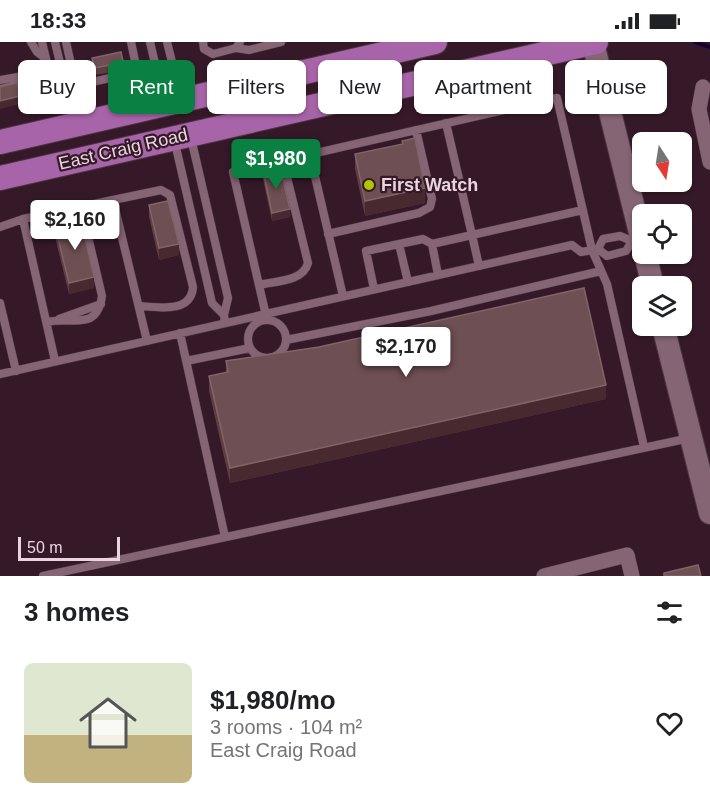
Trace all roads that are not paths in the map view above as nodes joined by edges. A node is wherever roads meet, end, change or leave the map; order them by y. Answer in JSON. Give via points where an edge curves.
{"nodes":[{"id":1,"x":31,"y":42,"type":"edge"},
{"id":2,"x":42,"y":42,"type":"edge"},
{"id":3,"x":55,"y":42,"type":"edge"},
{"id":4,"x":66,"y":42,"type":"edge"},
{"id":5,"x":131,"y":42,"type":"edge"},
{"id":6,"x":150,"y":42,"type":"edge"},
{"id":7,"x":167,"y":42,"type":"edge"},
{"id":8,"x":203,"y":42,"type":"edge"},
{"id":9,"x":281,"y":42,"type":"edge"},
{"id":10,"x":432,"y":42,"type":"edge"},
{"id":11,"x":594,"y":42,"type":"edge"},
{"id":12,"x":238,"y":45,"type":"edge"},
{"id":13,"x":45,"y":58,"type":"joint"},
{"id":14,"x":60,"y":60,"type":"edge"},
{"id":15,"x":70,"y":60,"type":"edge"},
{"id":16,"x":135,"y":60,"type":"edge"},
{"id":17,"x":157,"y":60,"type":"edge"},
{"id":18,"x":169,"y":60,"type":"edge"},
{"id":19,"x":516,"y":60,"type":"edge"},
{"id":20,"x":18,"y":77,"type":"edge"},
{"id":21,"x":0,"y":80,"type":"edge"},
{"id":22,"x":414,"y":83,"type":"edge"},
{"id":23,"x":18,"y":85,"type":"edge"},
{"id":24,"x":703,"y":87,"type":"dead end"},
{"id":25,"x":0,"y":89,"type":"edge"},
{"id":26,"x":195,"y":97,"type":"edge"},
{"id":27,"x":121,"y":114,"type":"edge"},
{"id":28,"x":176,"y":114,"type":"edge"},
{"id":29,"x":475,"y":116,"type":"joint"},
{"id":30,"x":446,"y":123,"type":"junction"},
{"id":31,"x":416,"y":130,"type":"junction"},
{"id":32,"x":182,"y":136,"type":"junction"},
{"id":33,"x":0,"y":142,"type":"edge"},
{"id":34,"x":310,"y":155,"type":"junction"},
{"id":35,"x":283,"y":161,"type":"junction"},
{"id":36,"x":710,"y":162,"type":"edge"},
{"id":37,"x":0,"y":178,"type":"edge"},
{"id":38,"x":113,"y":200,"type":"junction"},
{"id":39,"x":81,"y":207,"type":"junction"},
{"id":40,"x":632,"y":208,"type":"edge"},
{"id":41,"x":583,"y":210,"type":"junction"},
{"id":42,"x":23,"y":219,"type":"junction"},
{"id":43,"x":0,"y":227,"type":"edge"},
{"id":44,"x":328,"y":234,"type":"junction"},
{"id":45,"x":472,"y":235,"type":"junction"},
{"id":46,"x":632,"y":240,"type":"edge"},
{"id":47,"x":399,"y":244,"type":"junction"},
{"id":48,"x":432,"y":244,"type":"junction"},
{"id":49,"x":632,"y":248,"type":"edge"},
{"id":50,"x":595,"y":250,"type":"junction"},
{"id":51,"x":479,"y":266,"type":"junction"},
{"id":52,"x":601,"y":271,"type":"junction"},
{"id":53,"x":438,"y":275,"type":"junction"},
{"id":54,"x":408,"y":282,"type":"junction"},
{"id":55,"x":259,"y":285,"type":"junction"},
{"id":56,"x":374,"y":289,"type":"junction"},
{"id":57,"x":343,"y":296,"type":"junction"},
{"id":58,"x":0,"y":303,"type":"edge"},
{"id":59,"x":139,"y":306,"type":"junction"},
{"id":60,"x":267,"y":317,"type":"junction"},
{"id":61,"x":225,"y":319,"type":"junction"},
{"id":62,"x":47,"y":322,"type":"junction"},
{"id":63,"x":180,"y":333,"type":"junction"},
{"id":64,"x":4,"y":335,"type":"edge"},
{"id":65,"x":666,"y":336,"type":"edge"},
{"id":66,"x":286,"y":340,"type":"junction"},
{"id":67,"x":147,"y":341,"type":"junction"},
{"id":68,"x":250,"y":348,"type":"junction"},
{"id":69,"x":186,"y":361,"type":"junction"},
{"id":70,"x":55,"y":362,"type":"junction"},
{"id":71,"x":16,"y":370,"type":"junction"},
{"id":72,"x":0,"y":374,"type":"edge"},
{"id":73,"x":691,"y":437,"type":"junction"},
{"id":74,"x":644,"y":447,"type":"junction"},
{"id":75,"x":710,"y":513,"type":"edge"},
{"id":76,"x":225,"y":537,"type":"junction"},
{"id":77,"x":43,"y":576,"type":"edge"},
{"id":78,"x":544,"y":576,"type":"edge"},
{"id":79,"x":633,"y":576,"type":"edge"}],
"edges":[{"from":1,"to":13,"type":"lane"},
{"from":2,"to":13,"type":"lane"},
{"from":3,"to":14,"type":"lane"},
{"from":4,"to":15,"type":"lane"},
{"from":5,"to":16,"type":"lane"},
{"from":6,"to":17,"type":"lane"},
{"from":7,"to":18,"type":"lane"},
{"from":8,"to":12,"type":"lane","via":[[204,49],[213,54]]},
{"from":9,"to":12,"type":"lane","via":[[249,50]]},
{"from":10,"to":26,"type":"main road","name":"East Craig Road"},
{"from":11,"to":19,"type":"main road","name":"East Craig Road"},
{"from":11,"to":40,"type":"street"},
{"from":20,"to":21,"type":"lane"},
{"from":22,"to":32,"type":"main road","name":"East Craig Road"},
{"from":23,"to":25,"type":"lane"},
{"from":24,"to":36,"type":"street","via":[[699,109]]},
{"from":27,"to":33,"type":"main road","name":"East Craig Road"},
{"from":28,"to":32,"type":"main road"},
{"from":29,"to":30,"type":"lane"},
{"from":29,"to":41,"type":"lane","via":[[557,98]]},
{"from":30,"to":31,"type":"lane"},
{"from":30,"to":45,"type":"lane"},
{"from":31,"to":34,"type":"lane"},
{"from":31,"to":44,"type":"lane","via":[[432,199],[430,207]]},
{"from":32,"to":37,"type":"main road","name":"East Craig Road"},
{"from":32,"to":61,"type":"lane","via":[[228,298]]},
{"from":32,"to":61,"type":"lane","via":[[212,303]]},
{"from":34,"to":35,"type":"lane"},
{"from":34,"to":44,"type":"lane"},
{"from":35,"to":55,"type":"lane","via":[[308,264],[300,276]]},
{"from":35,"to":55,"type":"lane","via":[[233,172]]},
{"from":38,"to":39,"type":"lane"},
{"from":38,"to":59,"type":"lane"},
{"from":38,"to":59,"type":"lane","via":[[161,190],[170,195],[193,287],[192,297],[185,304]]},
{"from":39,"to":42,"type":"lane"},
{"from":39,"to":62,"type":"lane","via":[[101,304],[90,319]]},
{"from":41,"to":45,"type":"lane"},
{"from":41,"to":50,"type":"lane"},
{"from":42,"to":43,"type":"lane"},
{"from":42,"to":62,"type":"lane"},
{"from":44,"to":57,"type":"lane"},
{"from":45,"to":48,"type":"lane"},
{"from":45,"to":51,"type":"lane"},
{"from":46,"to":50,"type":"lane","via":[[620,236],[603,239]]},
{"from":47,"to":48,"type":"lane","via":[[423,239]]},
{"from":47,"to":54,"type":"lane"},
{"from":47,"to":56,"type":"lane","via":[[366,251]]},
{"from":48,"to":53,"type":"lane"},
{"from":49,"to":50,"type":"lane","via":[[608,256]]},
{"from":50,"to":51,"type":"lane","via":[[581,252],[572,245]]},
{"from":50,"to":52,"type":"lane"},
{"from":51,"to":53,"type":"lane"},
{"from":52,"to":66,"type":"lane"},
{"from":52,"to":74,"type":"lane"},
{"from":53,"to":54,"type":"lane"},
{"from":54,"to":56,"type":"lane"},
{"from":55,"to":60,"type":"lane"},
{"from":56,"to":57,"type":"lane"},
{"from":57,"to":60,"type":"lane"},
{"from":58,"to":64,"type":"lane"},
{"from":59,"to":67,"type":"lane"},
{"from":60,"to":61,"type":"lane"},
{"from":60,"to":66,"type":"lane","via":[[280,326]]},
{"from":60,"to":68,"type":"lane","via":[[252,327]]},
{"from":61,"to":63,"type":"lane"},
{"from":62,"to":70,"type":"lane"},
{"from":63,"to":67,"type":"lane"},
{"from":63,"to":69,"type":"lane"},
{"from":64,"to":71,"type":"lane"},
{"from":65,"to":73,"type":"street"},
{"from":66,"to":68,"type":"lane","via":[[274,357],[262,357]]},
{"from":67,"to":70,"type":"lane"},
{"from":68,"to":69,"type":"lane"},
{"from":69,"to":76,"type":"lane"},
{"from":70,"to":71,"type":"lane"},
{"from":71,"to":72,"type":"lane"},
{"from":73,"to":74,"type":"lane"},
{"from":73,"to":75,"type":"street"},
{"from":74,"to":76,"type":"lane"},
{"from":76,"to":77,"type":"lane"},
{"from":78,"to":79,"type":"street","via":[[627,555]]}]}
